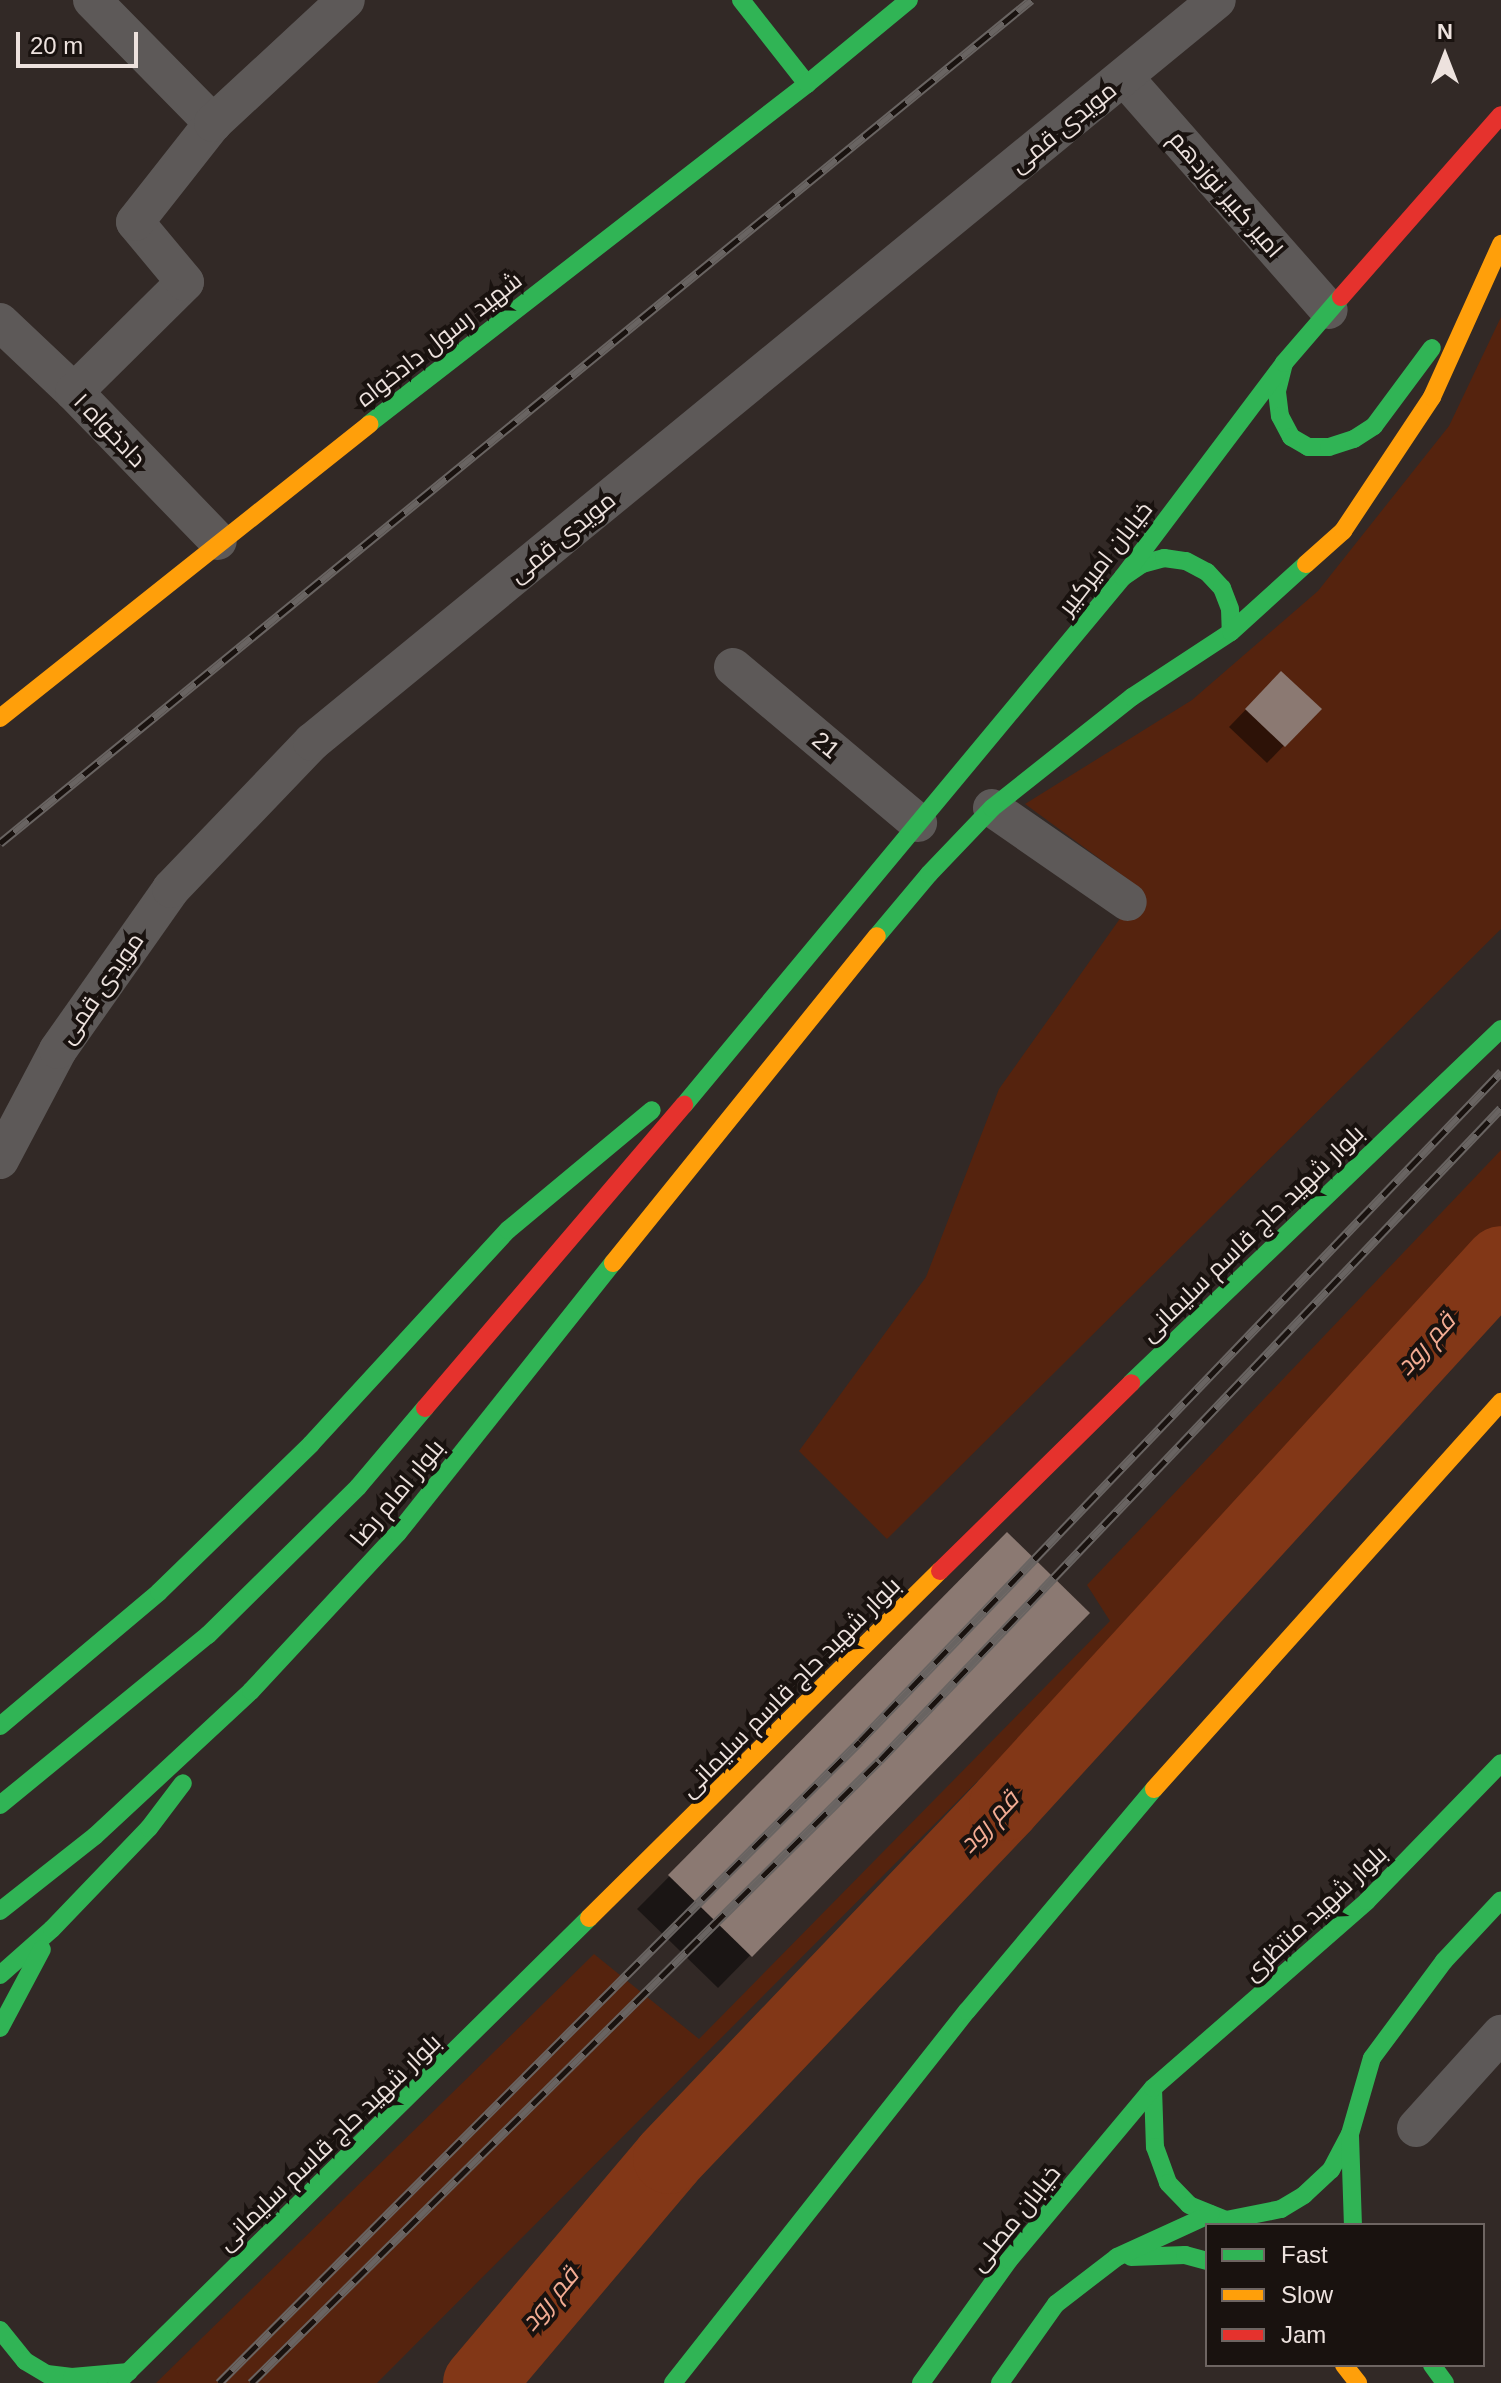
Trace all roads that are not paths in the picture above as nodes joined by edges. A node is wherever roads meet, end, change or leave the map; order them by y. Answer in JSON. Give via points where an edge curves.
{"nodes":[{"id":1,"x":92,"y":0,"type":"edge"},
{"id":2,"x":346,"y":0,"type":"edge"},
{"id":3,"x":741,"y":0,"type":"edge"},
{"id":4,"x":909,"y":0,"type":"edge"},
{"id":5,"x":1217,"y":0,"type":"edge"},
{"id":6,"x":1124,"y":77,"type":"junction"},
{"id":7,"x":807,"y":84,"type":"junction"},
{"id":8,"x":1501,"y":115,"type":"edge"},
{"id":9,"x":213,"y":123,"type":"junction"},
{"id":10,"x":1501,"y":244,"type":"edge"},
{"id":11,"x":1481,"y":283,"type":"junction"},
{"id":12,"x":1329,"y":310,"type":"junction"},
{"id":13,"x":0,"y":322,"type":"edge"},
{"id":14,"x":1284,"y":363,"type":"junction"},
{"id":15,"x":74,"y":392,"type":"junction"},
{"id":16,"x":218,"y":541,"type":"junction"},
{"id":17,"x":1123,"y":577,"type":"junction"},
{"id":18,"x":1231,"y":632,"type":"junction"},
{"id":19,"x":733,"y":667,"type":"dead end"},
{"id":20,"x":0,"y":718,"type":"edge"},
{"id":21,"x":992,"y":808,"type":"junction"},
{"id":22,"x":918,"y":823,"type":"junction"},
{"id":23,"x":1128,"y":902,"type":"dead end"},
{"id":24,"x":1501,"y":1029,"type":"edge"},
{"id":25,"x":746,"y":1032,"type":"junction"},
{"id":26,"x":0,"y":1160,"type":"edge"},
{"id":27,"x":1501,"y":1402,"type":"edge"},
{"id":28,"x":1501,"y":1420,"type":"edge"},
{"id":29,"x":1472,"y":1432,"type":"junction"},
{"id":30,"x":251,"y":1691,"type":"junction"},
{"id":31,"x":0,"y":1726,"type":"edge"},
{"id":32,"x":1501,"y":1763,"type":"edge"},
{"id":33,"x":0,"y":1805,"type":"edge"},
{"id":34,"x":1501,"y":1900,"type":"edge"},
{"id":35,"x":0,"y":1911,"type":"edge"},
{"id":36,"x":52,"y":1929,"type":"junction"},
{"id":37,"x":0,"y":1975,"type":"edge"},
{"id":38,"x":0,"y":2028,"type":"edge"},
{"id":39,"x":1501,"y":2034,"type":"edge"},
{"id":40,"x":1153,"y":2088,"type":"junction"},
{"id":41,"x":1416,"y":2128,"type":"dead end"},
{"id":42,"x":1350,"y":2134,"type":"junction"},
{"id":43,"x":1222,"y":2220,"type":"edge"},
{"id":44,"x":1353,"y":2223,"type":"edge"},
{"id":45,"x":1205,"y":2226,"type":"edge"},
{"id":46,"x":1117,"y":2257,"type":"junction"},
{"id":47,"x":1205,"y":2260,"type":"edge"},
{"id":48,"x":0,"y":2330,"type":"edge"},
{"id":49,"x":1346,"y":2367,"type":"edge"},
{"id":50,"x":123,"y":2378,"type":"edge"},
{"id":51,"x":673,"y":2383,"type":"edge"},
{"id":52,"x":921,"y":2383,"type":"edge"},
{"id":53,"x":1000,"y":2383,"type":"edge"},
{"id":54,"x":1358,"y":2383,"type":"edge"}],
"edges":[{"from":1,"to":9,"type":"street"},
{"from":2,"to":9,"type":"street"},
{"from":3,"to":7,"type":"main road"},
{"from":4,"to":7,"type":"main road","name":"شهید رسول دادخواه"},
{"from":5,"to":6,"type":"street","name":"مویدی قمی"},
{"from":6,"to":12,"type":"street","name":"امیر کبیر نوزدهم"},
{"from":6,"to":26,"type":"street","name":"مویدی قمی","via":[[312,742],[171,889],[58,1050]]},
{"from":7,"to":16,"type":"main road","name":"شهید رسول دادخواه"},
{"from":8,"to":12,"type":"main road","name":"خیابان امیرکبیر"},
{"from":9,"to":15,"type":"street","via":[[135,222],[185,282]]},
{"from":10,"to":11,"type":"main road"},
{"from":11,"to":14,"type":"main road","via":[[1374,426],[1354,439],[1308,447],[1291,437],[1280,416],[1277,392]]},
{"from":11,"to":18,"type":"main road","via":[[1432,397],[1343,531]]},
{"from":12,"to":14,"type":"main road","name":"خیابان امیرکبیر"},
{"from":13,"to":15,"type":"street","name":"دادخواه ۱"},
{"from":14,"to":17,"type":"main road","name":"خیابان امیرکبیر"},
{"from":15,"to":16,"type":"street","name":"دادخواه ۱"},
{"from":16,"to":20,"type":"main road","name":"شهید رسول دادخواه"},
{"from":17,"to":18,"type":"main road","via":[[1164,558],[1186,561],[1222,588]]},
{"from":17,"to":22,"type":"main road","name":"خیابان امیرکبیر"},
{"from":18,"to":21,"type":"main road","via":[[1132,697]]},
{"from":19,"to":22,"type":"street","name":"21"},
{"from":21,"to":23,"type":"street"},
{"from":21,"to":30,"type":"main road","name":"بلوار امام رضا","via":[[929,874],[777,1056],[398,1533]]},
{"from":22,"to":25,"type":"main road","name":"خیابان امیرکبیر"},
{"from":24,"to":50,"type":"main road","name":"بلوار شهید حاج قاسم سلیمانی","via":[[1238,1277]]},
{"from":25,"to":31,"type":"main road","via":[[508,1230],[289,1466],[159,1592]]},
{"from":25,"to":33,"type":"main road","name":"بلوار امام رضا","via":[[358,1487],[208,1635]]},
{"from":27,"to":29,"type":"main road"},
{"from":28,"to":29,"type":"main road"},
{"from":29,"to":51,"type":"main road","via":[[1128,1819],[967,2011]]},
{"from":30,"to":35,"type":"main road","name":"بلوار امام رضا","via":[[95,1836]]},
{"from":30,"to":36,"type":"main road","via":[[149,1828]]},
{"from":32,"to":40,"type":"main road","name":"بلوار شهید منتظری","via":[[1367,1901]]},
{"from":34,"to":42,"type":"main road","via":[[1444,1961],[1372,2058]]},
{"from":36,"to":37,"type":"main road"},
{"from":36,"to":38,"type":"main road"},
{"from":39,"to":41,"type":"street"},
{"from":40,"to":43,"type":"main road","via":[[1155,2147],[1168,2183],[1189,2205]]},
{"from":40,"to":52,"type":"main road","name":"خیابان مصلی","via":[[1009,2260]]},
{"from":42,"to":43,"type":"main road","via":[[1331,2170],[1304,2195],[1281,2209]]},
{"from":42,"to":44,"type":"main road"},
{"from":45,"to":46,"type":"main road"},
{"from":46,"to":47,"type":"main road","via":[[1185,2255]]},
{"from":46,"to":53,"type":"main road","via":[[1056,2304]]},
{"from":48,"to":50,"type":"main road","via":[[25,2361],[47,2374]]},
{"from":49,"to":54,"type":"main road"}]}
